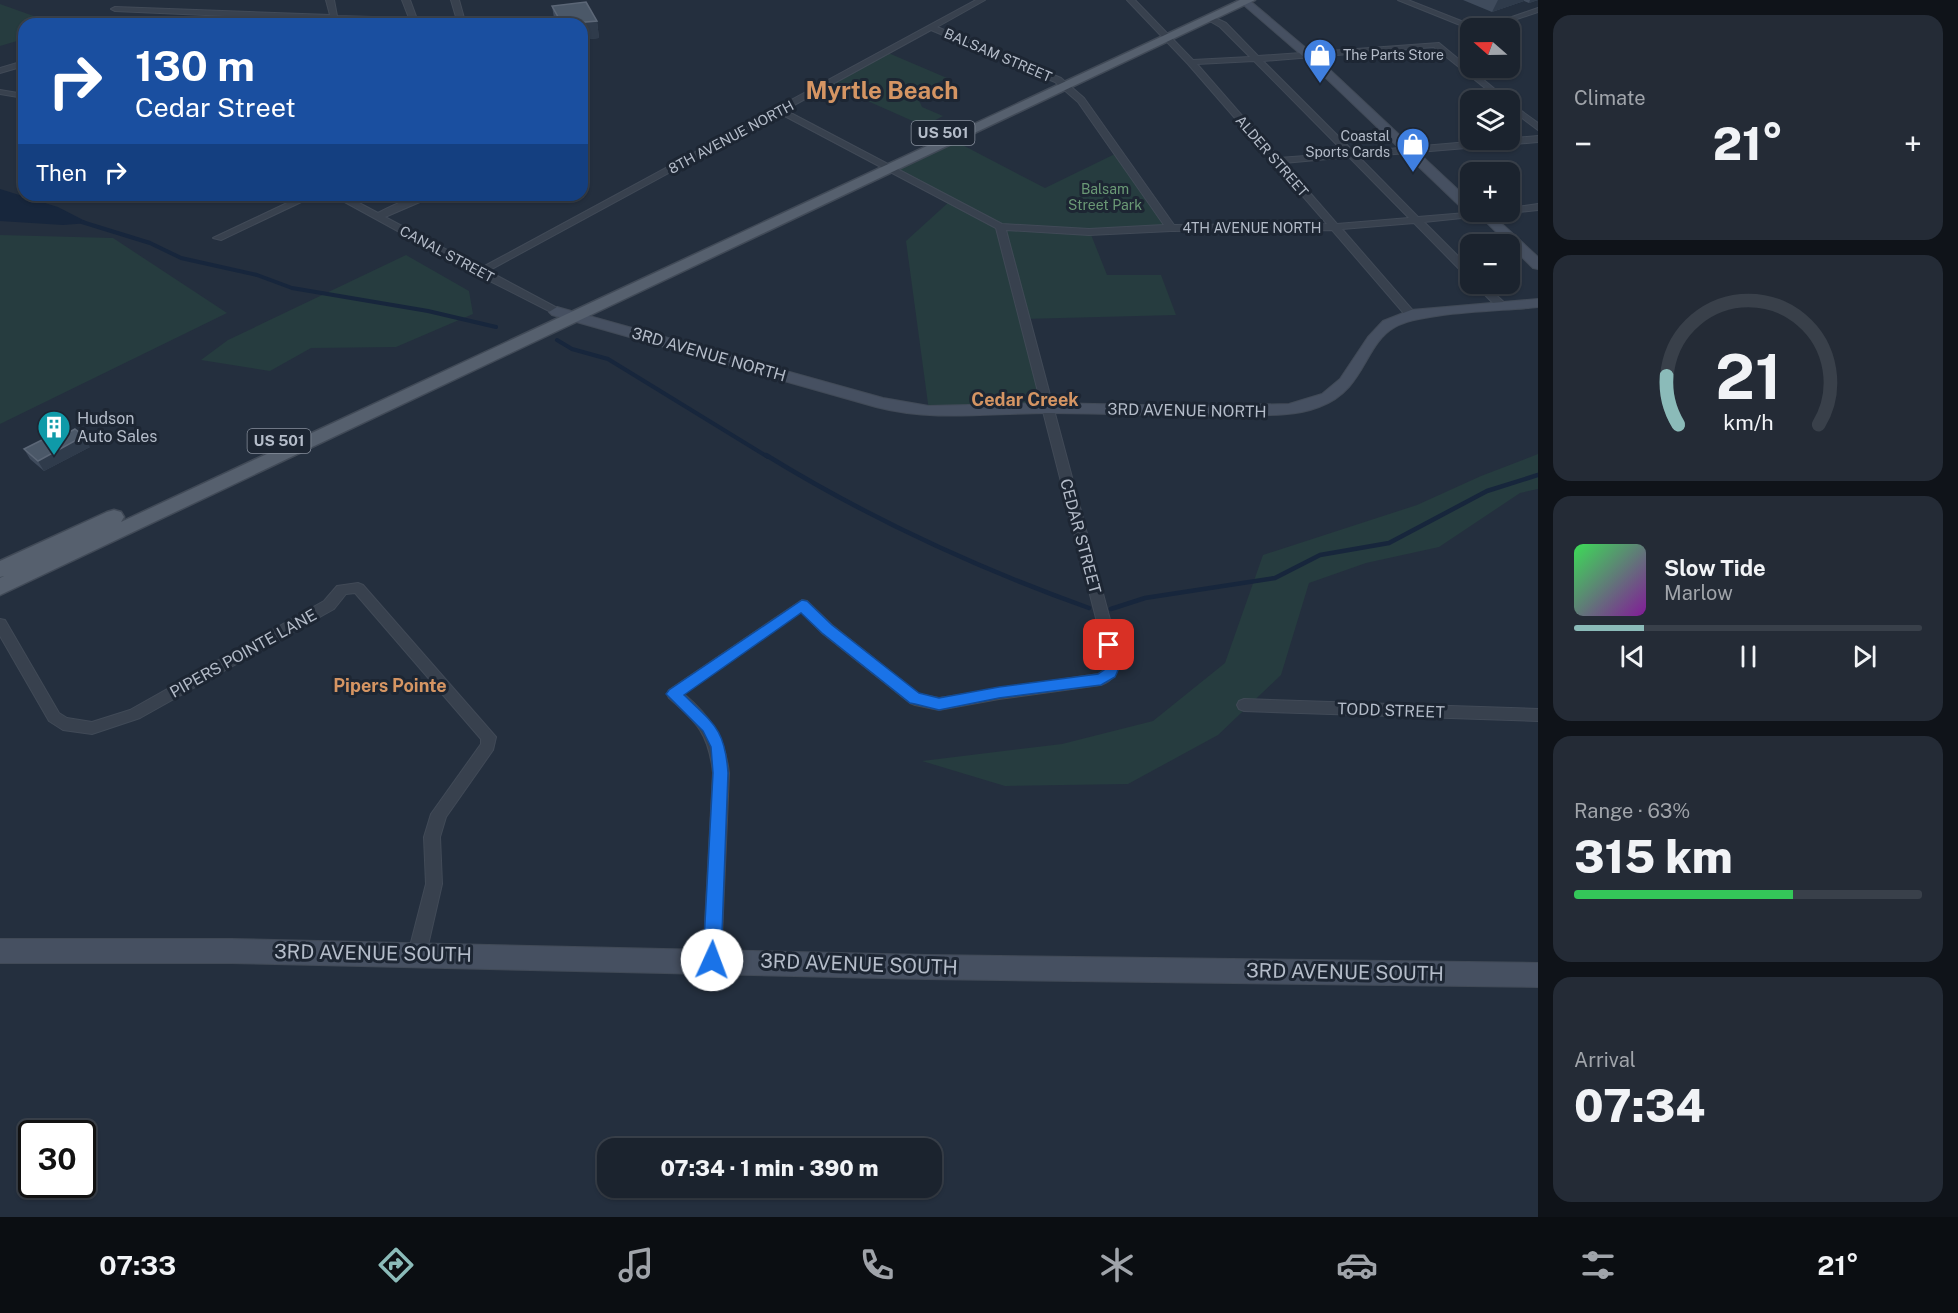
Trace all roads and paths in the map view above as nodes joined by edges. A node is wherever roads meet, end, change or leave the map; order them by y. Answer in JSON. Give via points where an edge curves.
{"nodes":[{"id":1,"x":114,"y":0,"type":"edge"},
{"id":2,"x":330,"y":0,"type":"edge"},
{"id":3,"x":406,"y":0,"type":"edge"},
{"id":4,"x":455,"y":0,"type":"edge"},
{"id":5,"x":981,"y":0,"type":"edge"},
{"id":6,"x":1131,"y":0,"type":"edge"},
{"id":7,"x":1229,"y":0,"type":"edge"},
{"id":8,"x":1401,"y":0,"type":"edge"},
{"id":9,"x":1248,"y":1,"type":"edge"},
{"id":10,"x":1538,"y":10,"type":"edge"},
{"id":11,"x":334,"y":17,"type":"junction"},
{"id":12,"x":350,"y":18,"type":"edge"},
{"id":13,"x":411,"y":18,"type":"edge"},
{"id":14,"x":460,"y":18,"type":"edge"},
{"id":15,"x":1211,"y":18,"type":"junction"},
{"id":16,"x":1514,"y":18,"type":"edge"},
{"id":17,"x":1460,"y":22,"type":"edge"},
{"id":18,"x":931,"y":27,"type":"junction"},
{"id":19,"x":1164,"y":35,"type":"junction"},
{"id":20,"x":1312,"y":56,"type":"junction"},
{"id":21,"x":1255,"y":59,"type":"junction"},
{"id":22,"x":1191,"y":62,"type":"junction"},
{"id":23,"x":18,"y":65,"type":"edge"},
{"id":24,"x":0,"y":71,"type":"edge"},
{"id":25,"x":1061,"y":83,"type":"junction"},
{"id":26,"x":1492,"y":90,"type":"edge"},
{"id":27,"x":0,"y":92,"type":"edge"},
{"id":28,"x":18,"y":95,"type":"edge"},
{"id":29,"x":781,"y":111,"type":"junction"},
{"id":30,"x":1520,"y":113,"type":"edge"},
{"id":31,"x":1538,"y":127,"type":"edge"},
{"id":32,"x":1538,"y":139,"type":"edge"},
{"id":33,"x":1412,"y":149,"type":"junction"},
{"id":34,"x":1350,"y":154,"type":"junction"},
{"id":35,"x":1276,"y":161,"type":"junction"},
{"id":36,"x":884,"y":166,"type":"junction"},
{"id":37,"x":1460,"y":191,"type":"edge"},
{"id":38,"x":1460,"y":195,"type":"edge"},
{"id":39,"x":298,"y":201,"type":"edge"},
{"id":40,"x":348,"y":201,"type":"edge"},
{"id":41,"x":412,"y":201,"type":"edge"},
{"id":42,"x":1538,"y":207,"type":"edge"},
{"id":43,"x":1520,"y":209,"type":"edge"},
{"id":44,"x":1460,"y":214,"type":"edge"},
{"id":45,"x":377,"y":217,"type":"junction"},
{"id":46,"x":1416,"y":220,"type":"junction"},
{"id":47,"x":1489,"y":222,"type":"edge"},
{"id":48,"x":1000,"y":227,"type":"junction"},
{"id":49,"x":1334,"y":227,"type":"junction"},
{"id":50,"x":1171,"y":228,"type":"junction"},
{"id":51,"x":218,"y":238,"type":"dead end"},
{"id":52,"x":1460,"y":264,"type":"edge"},
{"id":53,"x":1538,"y":265,"type":"edge"},
{"id":54,"x":480,"y":272,"type":"junction"},
{"id":55,"x":1489,"y":294,"type":"edge"},
{"id":56,"x":1538,"y":303,"type":"edge"},
{"id":57,"x":1503,"y":307,"type":"junction"},
{"id":58,"x":566,"y":314,"type":"junction"},
{"id":59,"x":1411,"y":315,"type":"junction"},
{"id":60,"x":1047,"y":408,"type":"junction"},
{"id":61,"x":0,"y":570,"type":"edge"},
{"id":62,"x":0,"y":586,"type":"edge"},
{"id":63,"x":0,"y":624,"type":"edge"},
{"id":64,"x":1244,"y":705,"type":"dead end"},
{"id":65,"x":1538,"y":715,"type":"edge"},
{"id":66,"x":0,"y":951,"type":"edge"},
{"id":67,"x":417,"y":954,"type":"junction"},
{"id":68,"x":712,"y":960,"type":"junction"},
{"id":69,"x":1538,"y":975,"type":"edge"}],
"edges":[{"from":1,"to":11,"type":"street","via":[[115,13],[253,10]]},
{"from":2,"to":11,"type":"street"},
{"from":3,"to":13,"type":"street"},
{"from":4,"to":14,"type":"street"},
{"from":5,"to":18,"type":"street","name":"8TH AVENUE NORTH"},
{"from":6,"to":19,"type":"street","name":"ALDER STREET"},
{"from":7,"to":19,"type":"main road","number":"US 501"},
{"from":8,"to":17,"type":"street"},
{"from":9,"to":15,"type":"main road","number":"US 501"},
{"from":9,"to":20,"type":"main road"},
{"from":10,"to":16,"type":"street"},
{"from":11,"to":12,"type":"street"},
{"from":15,"to":19,"type":"main road","number":"US 501"},
{"from":15,"to":21,"type":"street"},
{"from":18,"to":25,"type":"street","name":"BALSAM STREET"},
{"from":18,"to":29,"type":"street","name":"8TH AVENUE NORTH"},
{"from":19,"to":22,"type":"street","name":"ALDER STREET"},
{"from":19,"to":25,"type":"main road","number":"US 501"},
{"from":20,"to":21,"type":"street"},
{"from":20,"to":26,"type":"street","via":[[1436,45]]},
{"from":20,"to":33,"type":"main road"},
{"from":21,"to":22,"type":"street"},
{"from":21,"to":34,"type":"street"},
{"from":22,"to":35,"type":"street","name":"ALDER STREET"},
{"from":23,"to":24,"type":"street"},
{"from":25,"to":36,"type":"main road","number":"US 501"},
{"from":25,"to":50,"type":"street","name":"BALSAM STREET","via":[[1081,100]]},
{"from":27,"to":28,"type":"street"},
{"from":29,"to":36,"type":"street"},
{"from":29,"to":54,"type":"street","name":"8TH AVENUE NORTH"},
{"from":30,"to":31,"type":"street"},
{"from":32,"to":33,"type":"street"},
{"from":33,"to":34,"type":"street"},
{"from":33,"to":37,"type":"main road"},
{"from":33,"to":38,"type":"main road"},
{"from":34,"to":35,"type":"street"},
{"from":34,"to":46,"type":"street"},
{"from":35,"to":49,"type":"street","name":"ALDER STREET"},
{"from":36,"to":48,"type":"street"},
{"from":36,"to":58,"type":"main road","number":"US 501"},
{"from":39,"to":51,"type":"street"},
{"from":40,"to":45,"type":"street","name":"CANAL STREET"},
{"from":41,"to":45,"type":"street"},
{"from":42,"to":43,"type":"street"},
{"from":44,"to":46,"type":"street","name":"4TH AVENUE NORTH"},
{"from":45,"to":54,"type":"street","name":"CANAL STREET"},
{"from":46,"to":49,"type":"street","name":"4TH AVENUE NORTH"},
{"from":46,"to":52,"type":"street"},
{"from":47,"to":53,"type":"main road"},
{"from":48,"to":50,"type":"street","name":"4TH AVENUE NORTH","via":[[1089,232]]},
{"from":48,"to":60,"type":"street","name":"CEDAR STREET"},
{"from":49,"to":50,"type":"street","name":"4TH AVENUE NORTH"},
{"from":49,"to":59,"type":"street","name":"ALDER STREET"},
{"from":54,"to":58,"type":"street","name":"CANAL STREET"},
{"from":55,"to":57,"type":"street"},
{"from":56,"to":57,"type":"main road","name":"3RD AVENUE NORTH"},
{"from":57,"to":59,"type":"main road","name":"3RD AVENUE NORTH"},
{"from":58,"to":60,"type":"main road","name":"3RD AVENUE NORTH","via":[[882,404],[929,411]]},
{"from":58,"to":61,"type":"main road","number":"US 501"},
{"from":58,"to":62,"type":"main road","number":"US 501"},
{"from":59,"to":60,"type":"main road","name":"3RD AVENUE NORTH","via":[[1388,324],[1346,382],[1328,398],[1309,405],[1268,411]]},
{"from":60,"to":68,"type":"street","name":"CEDAR STREET","via":[[1114,661],[1110,673],[1101,679],[939,704],[915,699],[802,605],[674,694],[708,727],[719,747]]},
{"from":63,"to":67,"type":"street","name":"PIPERS POINTE LANE","via":[[54,717],[63,724],[92,729],[135,714],[329,605],[342,589],[358,588],[489,737],[489,746],[439,814],[432,837],[434,884]]},
{"from":64,"to":65,"type":"street","name":"TODD STREET"},
{"from":66,"to":67,"type":"main road","name":"3RD AVENUE SOUTH"},
{"from":67,"to":68,"type":"main road","name":"3RD AVENUE SOUTH"},
{"from":68,"to":69,"type":"main road","name":"3RD AVENUE SOUTH"}]}
